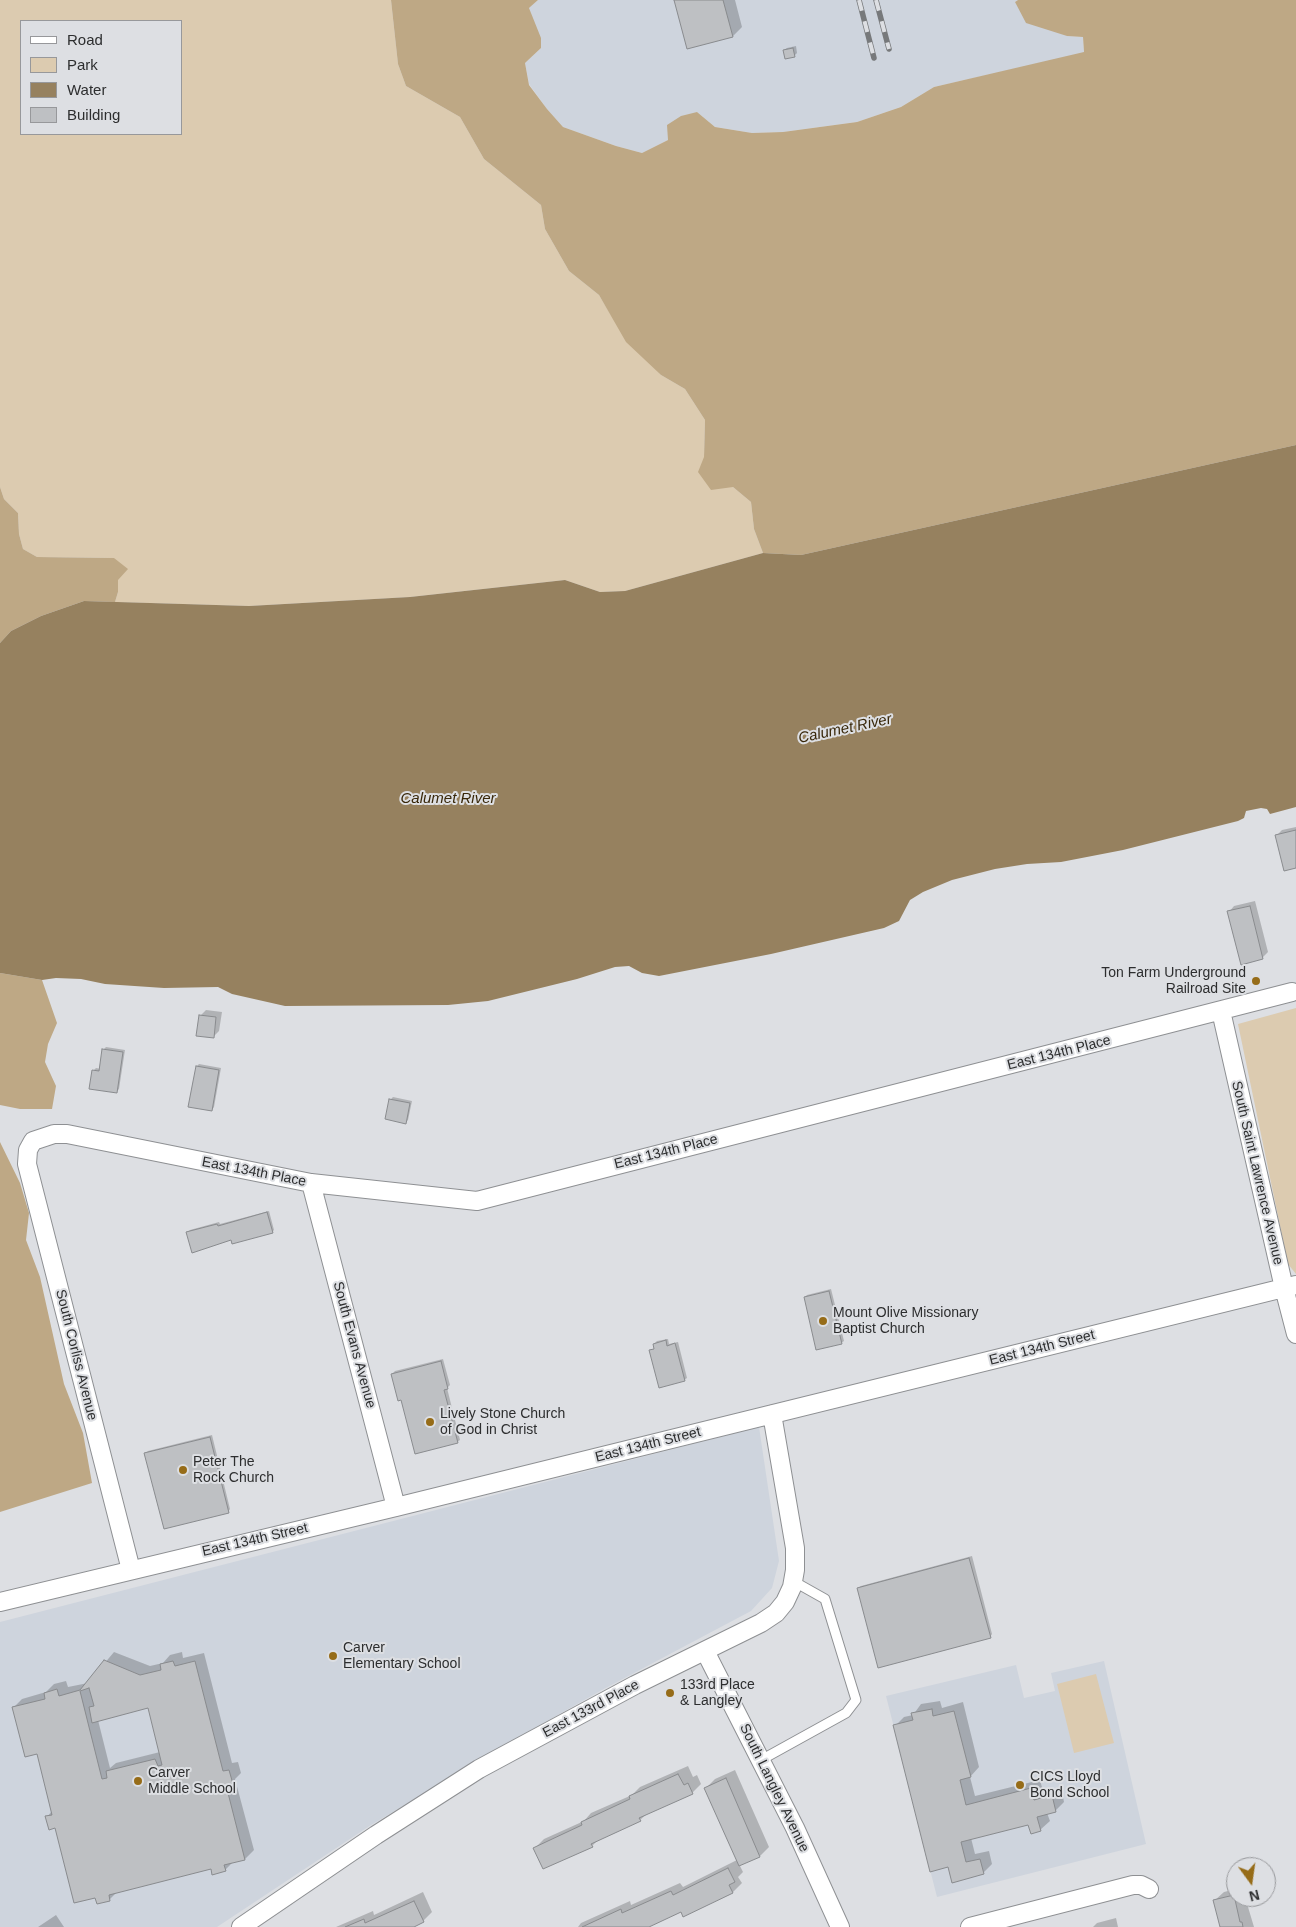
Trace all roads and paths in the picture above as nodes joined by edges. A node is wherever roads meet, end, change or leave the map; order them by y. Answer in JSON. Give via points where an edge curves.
{"nodes":[{"id":1,"x":1292,"y":992,"type":"dead end"},
{"id":2,"x":1221,"y":1011,"type":"junction"},
{"id":3,"x":33,"y":1141,"type":"joint"},
{"id":4,"x":311,"y":1183,"type":"junction"},
{"id":5,"x":1290,"y":1287,"type":"edge"},
{"id":6,"x":1296,"y":1334,"type":"edge"},
{"id":7,"x":772,"y":1414,"type":"junction"},
{"id":8,"x":396,"y":1507,"type":"junction"},
{"id":9,"x":131,"y":1570,"type":"junction"},
{"id":10,"x":793,"y":1581,"type":"junction"},
{"id":11,"x":0,"y":1602,"type":"edge"},
{"id":12,"x":705,"y":1651,"type":"junction"},
{"id":13,"x":761,"y":1760,"type":"junction"},
{"id":14,"x":1149,"y":1889,"type":"dead end"},
{"id":15,"x":240,"y":1927,"type":"edge"},
{"id":16,"x":840,"y":1927,"type":"edge"},
{"id":17,"x":970,"y":1927,"type":"edge"}],
"edges":[{"from":1,"to":2,"type":"street","name":"East 134th Place"},
{"from":2,"to":4,"type":"street","name":"East 134th Place","via":[[477,1201]]},
{"from":2,"to":5,"type":"street","name":"South Saint Lawrence Avenue"},
{"from":3,"to":4,"type":"street","name":"East 134th Place","via":[[54,1134],[67,1134]]},
{"from":3,"to":9,"type":"street","name":"South Corliss Avenue","via":[[28,1150],[27,1164]]},
{"from":4,"to":8,"type":"street","name":"South Evans Avenue"},
{"from":5,"to":6,"type":"street","name":"South Saint Lawrence Avenue"},
{"from":5,"to":7,"type":"street","name":"East 134th Street"},
{"from":7,"to":8,"type":"street","name":"East 134th Street"},
{"from":7,"to":10,"type":"street","name":"East 133rd Place","via":[[795,1548]]},
{"from":8,"to":9,"type":"street","name":"East 134th Street"},
{"from":9,"to":11,"type":"street","name":"East 134th Street"},
{"from":10,"to":12,"type":"street","name":"East 133rd Place","via":[[785,1602],[776,1612]]},
{"from":10,"to":13,"type":"lane","via":[[825,1599],[856,1700],[846,1713]]},
{"from":12,"to":13,"type":"street","name":"South Langley Avenue"},
{"from":12,"to":15,"type":"street","name":"East 133rd Place","via":[[479,1769]]},
{"from":13,"to":16,"type":"street","name":"South Langley Avenue"},
{"from":14,"to":17,"type":"street","via":[[1132,1885]]}]}
